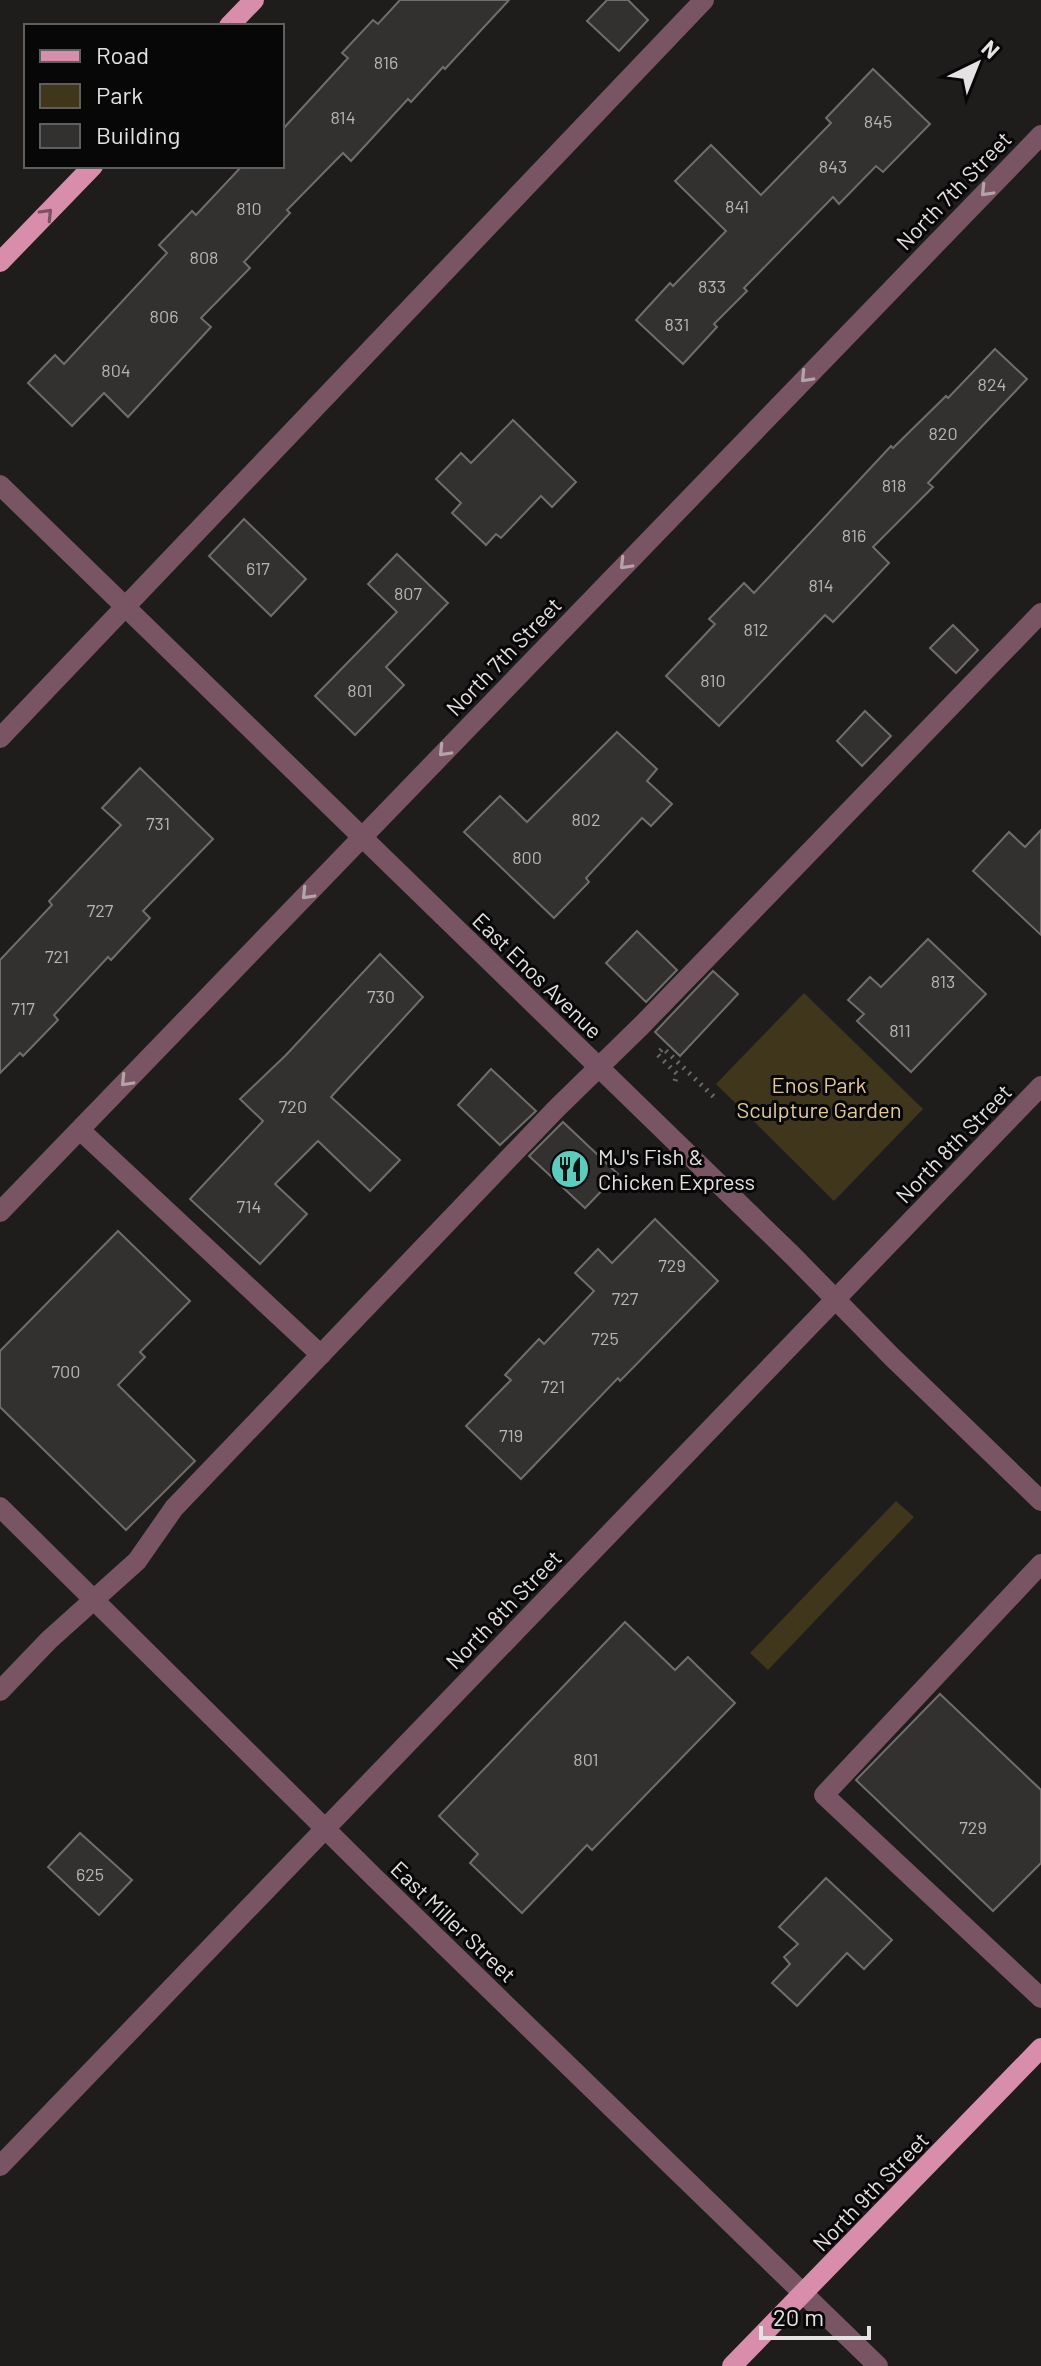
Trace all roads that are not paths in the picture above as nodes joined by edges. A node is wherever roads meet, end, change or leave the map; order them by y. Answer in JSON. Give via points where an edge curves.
{"nodes":[{"id":1,"x":254,"y":0,"type":"edge"},
{"id":2,"x":704,"y":0,"type":"edge"},
{"id":3,"x":231,"y":24,"type":"edge"},
{"id":4,"x":1041,"y":135,"type":"edge"},
{"id":5,"x":91,"y":168,"type":"edge"},
{"id":6,"x":0,"y":262,"type":"edge"},
{"id":7,"x":0,"y":485,"type":"edge"},
{"id":8,"x":126,"y":607,"type":"junction"},
{"id":9,"x":1041,"y":613,"type":"edge"},
{"id":10,"x":0,"y":738,"type":"edge"},
{"id":11,"x":361,"y":838,"type":"junction"},
{"id":12,"x":599,"y":1067,"type":"junction"},
{"id":13,"x":1041,"y":1086,"type":"edge"},
{"id":14,"x":80,"y":1130,"type":"junction"},
{"id":15,"x":0,"y":1212,"type":"edge"},
{"id":16,"x":836,"y":1299,"type":"junction"},
{"id":17,"x":321,"y":1355,"type":"junction"},
{"id":18,"x":1041,"y":1501,"type":"edge"},
{"id":19,"x":0,"y":1507,"type":"edge"},
{"id":20,"x":1041,"y":1564,"type":"edge"},
{"id":21,"x":96,"y":1600,"type":"junction"},
{"id":22,"x":0,"y":1691,"type":"edge"},
{"id":23,"x":325,"y":1828,"type":"junction"},
{"id":24,"x":1041,"y":1998,"type":"edge"},
{"id":25,"x":1041,"y":2048,"type":"edge"},
{"id":26,"x":0,"y":2166,"type":"edge"},
{"id":27,"x":803,"y":2294,"type":"junction"},
{"id":28,"x":732,"y":2366,"type":"edge"},
{"id":29,"x":878,"y":2366,"type":"edge"}],
"edges":[{"from":1,"to":3,"type":"main road"},
{"from":2,"to":8,"type":"street"},
{"from":4,"to":11,"type":"street","name":"North 7th Street","one_way":true},
{"from":6,"to":5,"type":"main road","one_way":true},
{"from":7,"to":8,"type":"street","name":"East Enos Avenue"},
{"from":8,"to":10,"type":"street"},
{"from":8,"to":11,"type":"street","name":"East Enos Avenue"},
{"from":9,"to":12,"type":"street"},
{"from":11,"to":12,"type":"street","name":"East Enos Avenue"},
{"from":11,"to":14,"type":"street","name":"North 7th Street","one_way":true},
{"from":12,"to":16,"type":"street","name":"East Enos Avenue"},
{"from":12,"to":17,"type":"street"},
{"from":13,"to":16,"type":"street","name":"North 8th Street"},
{"from":14,"to":15,"type":"street","name":"North 7th Street"},
{"from":14,"to":17,"type":"street"},
{"from":16,"to":18,"type":"street","name":"East Enos Avenue"},
{"from":16,"to":23,"type":"street","name":"North 8th Street"},
{"from":17,"to":21,"type":"street","via":[[174,1508],[137,1561]]},
{"from":19,"to":21,"type":"street","name":"East Miller Street"},
{"from":20,"to":24,"type":"street","via":[[824,1795]]},
{"from":21,"to":22,"type":"street"},
{"from":21,"to":23,"type":"street","name":"East Miller Street"},
{"from":23,"to":26,"type":"street","name":"North 8th Street"},
{"from":23,"to":27,"type":"street","name":"East Miller Street"},
{"from":25,"to":27,"type":"main road","name":"North 9th Street"},
{"from":27,"to":28,"type":"main road","name":"North 9th Street"},
{"from":27,"to":29,"type":"street","name":"East Miller Street"}]}
